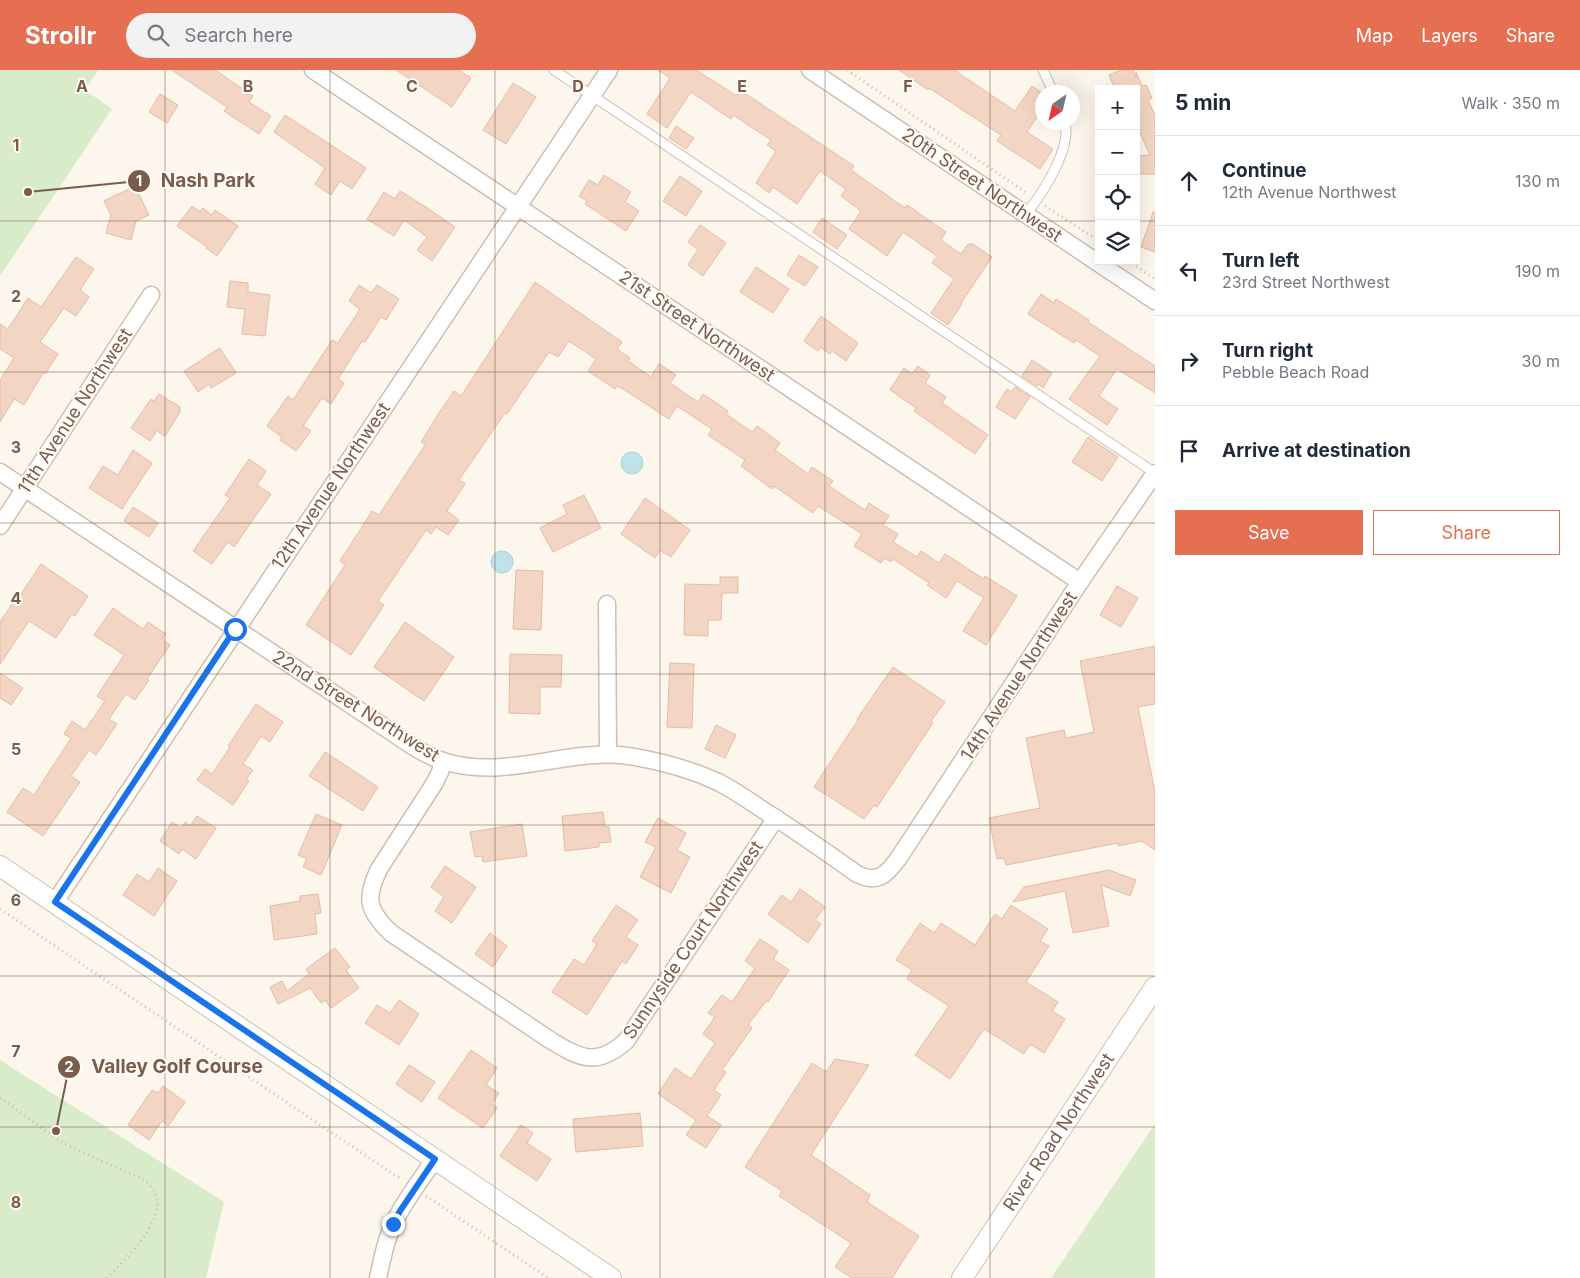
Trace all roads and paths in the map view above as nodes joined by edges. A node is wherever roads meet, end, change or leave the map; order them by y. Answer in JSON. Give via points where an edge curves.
{"nodes":[{"id":1,"x":313,"y":70,"type":"edge"},
{"id":2,"x":554,"y":70,"type":"edge"},
{"id":3,"x":609,"y":70,"type":"edge"},
{"id":4,"x":810,"y":70,"type":"edge"},
{"id":5,"x":847,"y":70,"type":"edge"},
{"id":6,"x":1043,"y":70,"type":"edge"},
{"id":7,"x":1050,"y":85,"type":"edge"},
{"id":8,"x":592,"y":96,"type":"junction"},
{"id":9,"x":1067,"y":130,"type":"edge"},
{"id":10,"x":1037,"y":200,"type":"junction"},
{"id":11,"x":519,"y":207,"type":"junction"},
{"id":12,"x":1026,"y":214,"type":"junction"},
{"id":13,"x":1095,"y":238,"type":"edge"},
{"id":14,"x":1134,"y":265,"type":"edge"},
{"id":15,"x":1155,"y":279,"type":"edge"},
{"id":16,"x":151,"y":295,"type":"dead end"},
{"id":17,"x":1155,"y":301,"type":"edge"},
{"id":18,"x":0,"y":472,"type":"edge"},
{"id":19,"x":1155,"y":473,"type":"edge"},
{"id":20,"x":25,"y":489,"type":"junction"},
{"id":21,"x":0,"y":526,"type":"edge"},
{"id":22,"x":1080,"y":582,"type":"junction"},
{"id":23,"x":607,"y":604,"type":"dead end"},
{"id":24,"x":235,"y":629,"type":"junction"},
{"id":25,"x":608,"y":754,"type":"junction"},
{"id":26,"x":442,"y":761,"type":"junction"},
{"id":27,"x":776,"y":818,"type":"junction"},
{"id":28,"x":0,"y":866,"type":"edge"},
{"id":29,"x":881,"y":877,"type":"joint"},
{"id":30,"x":55,"y":902,"type":"junction"},
{"id":31,"x":0,"y":910,"type":"edge"},
{"id":32,"x":1155,"y":986,"type":"edge"},
{"id":33,"x":0,"y":1098,"type":"edge"},
{"id":34,"x":435,"y":1159,"type":"junction"},
{"id":35,"x":415,"y":1189,"type":"junction"},
{"id":36,"x":107,"y":1278,"type":"edge"},
{"id":37,"x":378,"y":1278,"type":"edge"},
{"id":38,"x":548,"y":1278,"type":"edge"},
{"id":39,"x":611,"y":1278,"type":"edge"},
{"id":40,"x":962,"y":1278,"type":"edge"}],
"edges":[{"from":1,"to":11,"type":"street","name":"21st Street Northwest"},
{"from":2,"to":8,"type":"lane"},
{"from":3,"to":8,"type":"street","name":"12th Avenue Northwest"},
{"from":4,"to":12,"type":"street","name":"20th Street Northwest"},
{"from":5,"to":10,"type":"path"},
{"from":6,"to":7,"type":"lane"},
{"from":8,"to":11,"type":"street","name":"12th Avenue Northwest"},
{"from":8,"to":19,"type":"lane"},
{"from":9,"to":10,"type":"lane","via":[[1066,142]]},
{"from":10,"to":12,"type":"lane"},
{"from":10,"to":13,"type":"path"},
{"from":11,"to":22,"type":"street","name":"21st Street Northwest"},
{"from":11,"to":24,"type":"street","name":"12th Avenue Northwest"},
{"from":12,"to":17,"type":"street","name":"20th Street Northwest"},
{"from":14,"to":15,"type":"path"},
{"from":16,"to":20,"type":"street","name":"11th Avenue Northwest"},
{"from":18,"to":20,"type":"street","name":"22nd Street Northwest"},
{"from":19,"to":22,"type":"street","name":"14th Avenue Northwest"},
{"from":20,"to":21,"type":"street","name":"11th Avenue Northwest"},
{"from":20,"to":24,"type":"street","name":"22nd Street Northwest"},
{"from":22,"to":29,"type":"street","name":"14th Avenue Northwest","via":[[898,859]]},
{"from":23,"to":25,"type":"street"},
{"from":24,"to":26,"type":"street","name":"22nd Street Northwest","via":[[418,749]]},
{"from":24,"to":30,"type":"street","name":"12th Avenue Northwest"},
{"from":25,"to":26,"type":"street","name":"22nd Street Northwest","via":[[504,768],[479,768]]},
{"from":25,"to":27,"type":"street","name":"22nd Street Northwest","via":[[633,756],[692,772],[719,783]]},
{"from":26,"to":27,"type":"street","name":"Sunnyside Court Northwest","via":[[434,784],[379,869],[369,894],[371,908],[391,933],[550,1040],[582,1056],[600,1058],[614,1052],[626,1041]]},
{"from":27,"to":29,"type":"street","name":"22nd Street Northwest","via":[[857,874]]},
{"from":28,"to":30,"type":"street"},
{"from":30,"to":34,"type":"street"},
{"from":31,"to":35,"type":"path"},
{"from":32,"to":40,"type":"street","name":"River Road Northwest"},
{"from":33,"to":36,"type":"path","via":[[62,1142],[143,1178],[156,1195],[157,1211],[149,1229]]},
{"from":34,"to":35,"type":"street"},
{"from":34,"to":39,"type":"street"},
{"from":35,"to":37,"type":"street","via":[[393,1224]]},
{"from":35,"to":38,"type":"path"}]}
